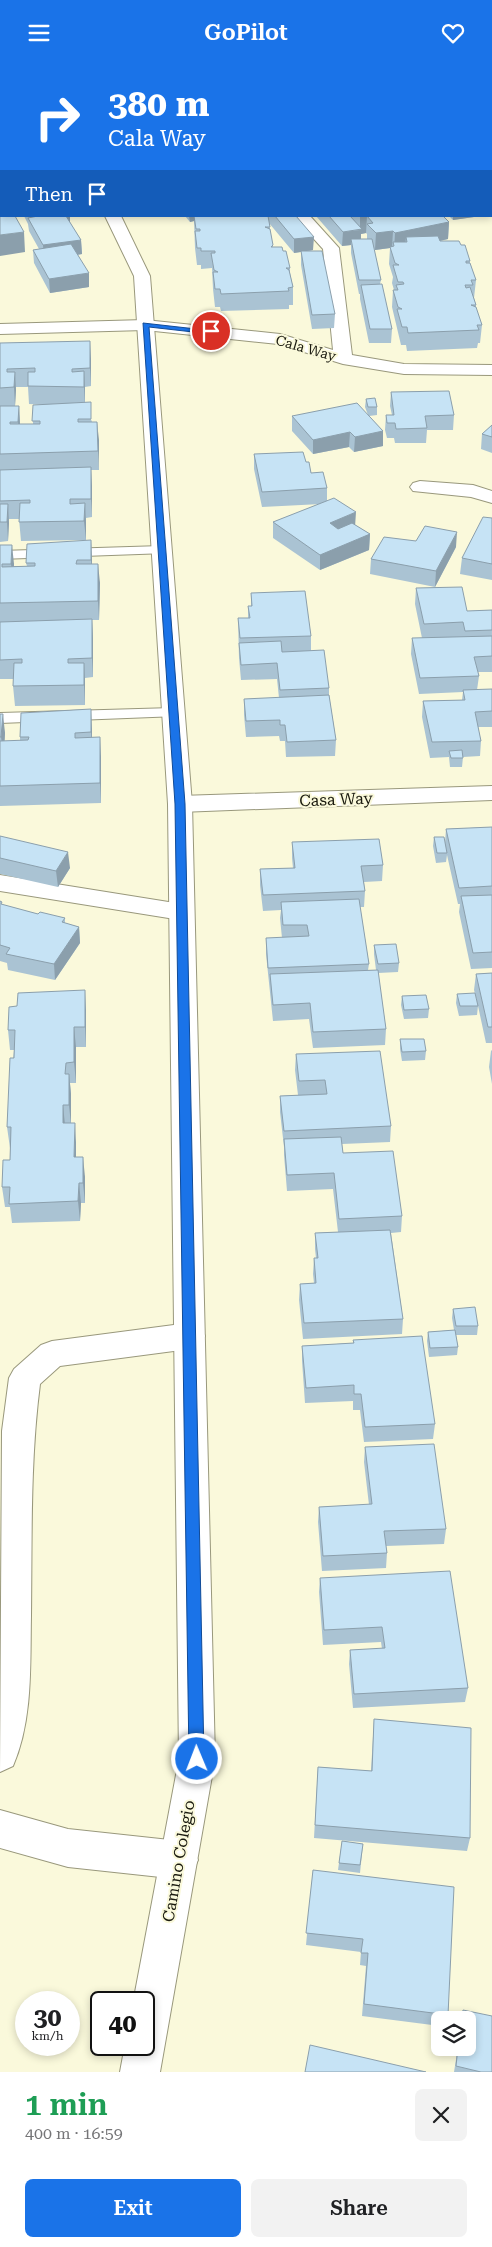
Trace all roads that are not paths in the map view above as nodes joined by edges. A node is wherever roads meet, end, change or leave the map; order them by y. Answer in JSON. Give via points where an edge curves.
{"nodes":[{"id":1,"x":113,"y":217,"type":"edge"},
{"id":2,"x":302,"y":217,"type":"edge"},
{"id":3,"x":145,"y":325,"type":"junction"},
{"id":4,"x":1,"y":327,"type":"edge"},
{"id":5,"x":343,"y":359,"type":"junction"},
{"id":6,"x":492,"y":370,"type":"edge"},
{"id":7,"x":420,"y":487,"type":"dead end"},
{"id":8,"x":492,"y":497,"type":"edge"},
{"id":9,"x":162,"y":550,"type":"junction"},
{"id":10,"x":0,"y":555,"type":"edge"},
{"id":11,"x":173,"y":713,"type":"junction"},
{"id":12,"x":0,"y":718,"type":"edge"},
{"id":13,"x":492,"y":793,"type":"edge"},
{"id":14,"x":180,"y":804,"type":"junction"},
{"id":15,"x":0,"y":883,"type":"edge"},
{"id":16,"x":181,"y":912,"type":"junction"},
{"id":17,"x":189,"y":1336,"type":"junction"},
{"id":18,"x":0,"y":1754,"type":"edge"},
{"id":19,"x":0,"y":1829,"type":"edge"},
{"id":20,"x":178,"y":1860,"type":"junction"},
{"id":21,"x":140,"y":2072,"type":"edge"}],
"edges":[{"from":1,"to":3,"type":"street","name":"Camino Colegio","via":[[142,276]]},
{"from":2,"to":5,"type":"street","via":[[331,248]]},
{"from":3,"to":4,"type":"street","name":"Cala Way"},
{"from":3,"to":5,"type":"street","name":"Cala Way","via":[[280,339]]},
{"from":3,"to":9,"type":"street","name":"Camino Colegio"},
{"from":5,"to":6,"type":"street","name":"Cala Way","via":[[404,369]]},
{"from":7,"to":8,"type":"street","via":[[473,491]]},
{"from":9,"to":10,"type":"lane"},
{"from":9,"to":11,"type":"street","name":"Camino Colegio"},
{"from":11,"to":12,"type":"lane"},
{"from":11,"to":14,"type":"street","name":"Camino Colegio"},
{"from":13,"to":14,"type":"street","name":"Casa Way"},
{"from":14,"to":16,"type":"street","name":"Camino Colegio"},
{"from":15,"to":16,"type":"street"},
{"from":16,"to":17,"type":"street","name":"Camino Colegio"},
{"from":17,"to":18,"type":"street","via":[[52,1354],[25,1378],[18,1431],[11,1696]]},
{"from":17,"to":20,"type":"street","name":"Camino Colegio","via":[[197,1759]]},
{"from":19,"to":20,"type":"street","via":[[68,1848]]},
{"from":20,"to":21,"type":"street","name":"Camino Colegio"}]}
